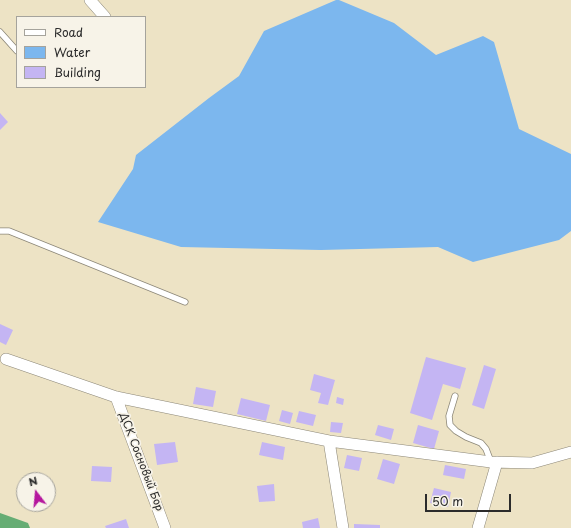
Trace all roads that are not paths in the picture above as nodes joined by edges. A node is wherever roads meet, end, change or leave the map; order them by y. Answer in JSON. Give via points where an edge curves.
{"nodes":[{"id":1,"x":90,"y":0,"type":"edge"},
{"id":2,"x":104,"y":16,"type":"edge"},
{"id":3,"x":0,"y":32,"type":"edge"},
{"id":4,"x":16,"y":50,"type":"edge"},
{"id":5,"x":0,"y":231,"type":"edge"},
{"id":6,"x":185,"y":302,"type":"dead end"},
{"id":7,"x":6,"y":360,"type":"dead end"},
{"id":8,"x":116,"y":396,"type":"junction"},
{"id":9,"x":454,"y":396,"type":"dead end"},
{"id":10,"x":329,"y":441,"type":"junction"},
{"id":11,"x":571,"y":452,"type":"edge"},
{"id":12,"x":494,"y":462,"type":"junction"},
{"id":13,"x":165,"y":528,"type":"edge"},
{"id":14,"x":343,"y":528,"type":"edge"},
{"id":15,"x":478,"y":528,"type":"edge"}],
"edges":[{"from":1,"to":2,"type":"street"},
{"from":3,"to":4,"type":"lane"},
{"from":5,"to":6,"type":"lane","via":[[9,231]]},
{"from":7,"to":8,"type":"street"},
{"from":8,"to":10,"type":"street"},
{"from":8,"to":13,"type":"street","name":"ДСК Сосновый Бор"},
{"from":9,"to":12,"type":"lane","via":[[449,416],[450,425],[466,437],[481,443]]},
{"from":10,"to":12,"type":"street"},
{"from":10,"to":14,"type":"street"},
{"from":11,"to":12,"type":"street","via":[[532,463]]},
{"from":12,"to":15,"type":"street"}]}
